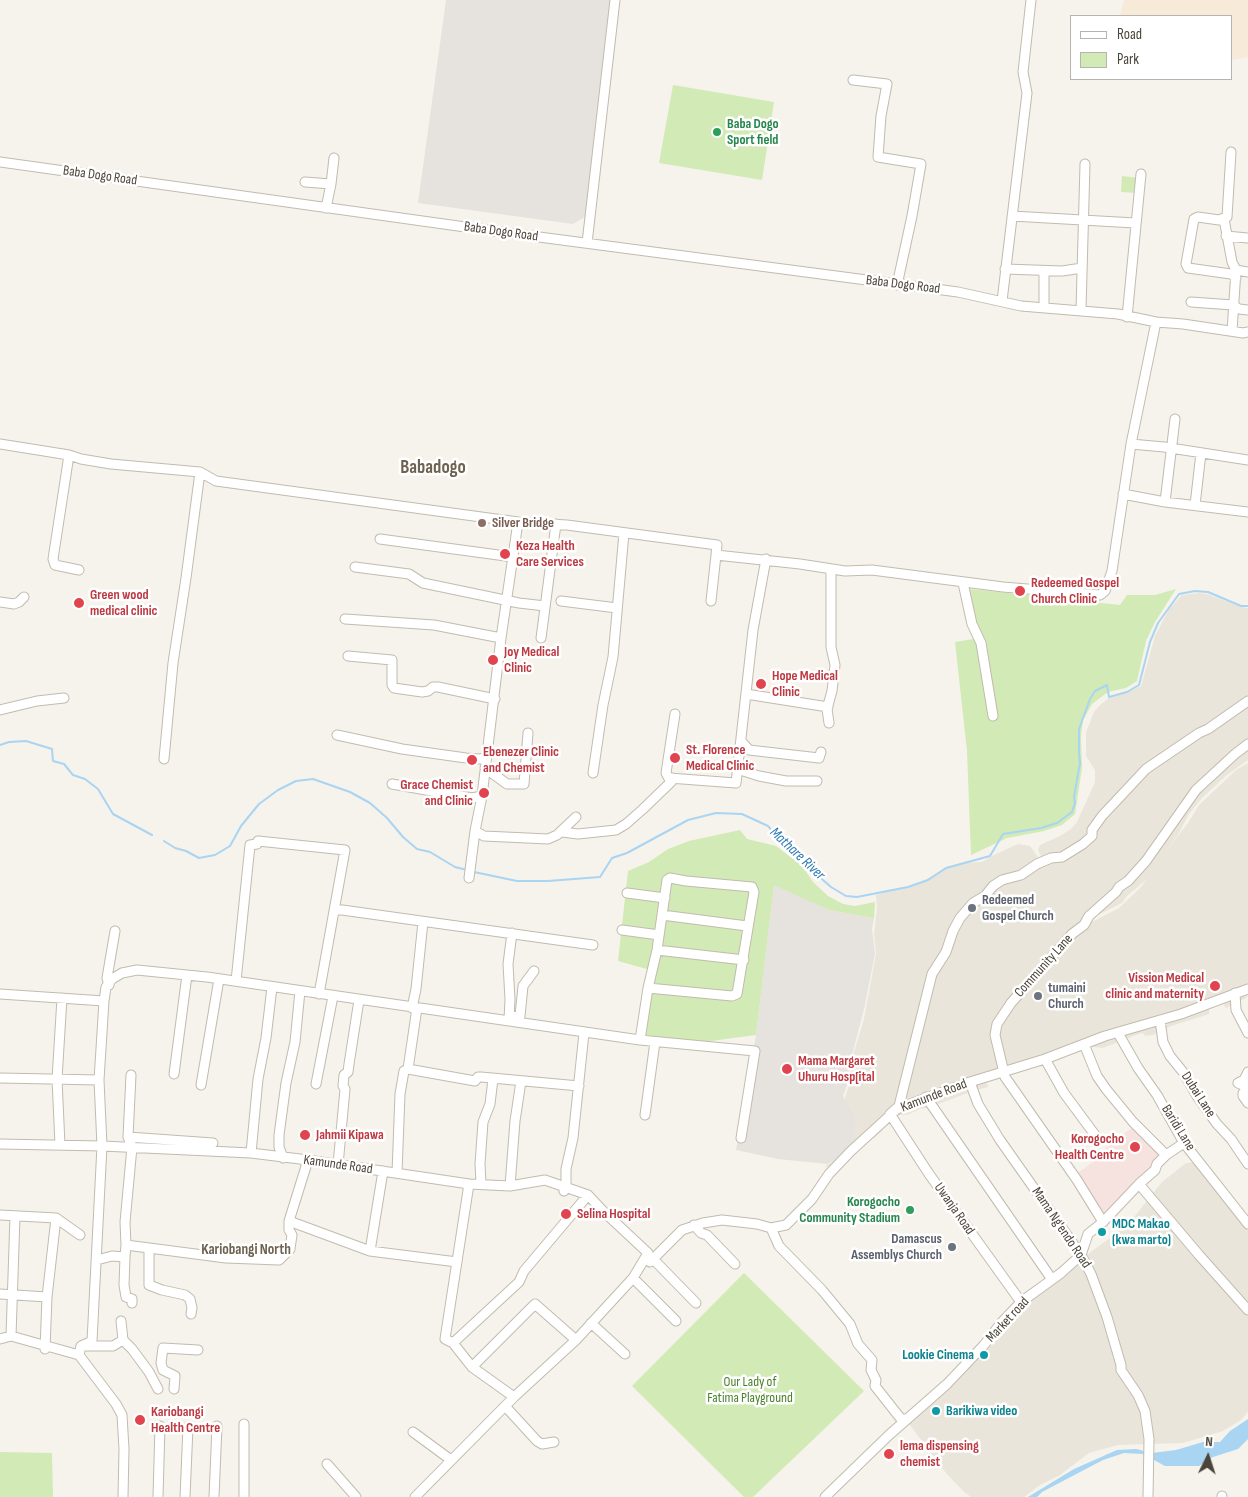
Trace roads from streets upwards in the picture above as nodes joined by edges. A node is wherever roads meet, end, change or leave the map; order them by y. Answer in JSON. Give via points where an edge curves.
{"nodes":[{"id":1,"x":615,"y":0,"type":"edge"},
{"id":2,"x":1031,"y":0,"type":"edge"},
{"id":3,"x":852,"y":80,"type":"dead end"},
{"id":4,"x":1231,"y":152,"type":"dead end"},
{"id":5,"x":334,"y":158,"type":"dead end"},
{"id":6,"x":0,"y":162,"type":"edge"},
{"id":7,"x":1085,"y":164,"type":"dead end"},
{"id":8,"x":1141,"y":174,"type":"dead end"},
{"id":9,"x":305,"y":182,"type":"dead end"},
{"id":10,"x":331,"y":184,"type":"junction"},
{"id":11,"x":326,"y":208,"type":"junction"},
{"id":12,"x":1012,"y":216,"type":"junction"},
{"id":13,"x":1083,"y":219,"type":"junction"},
{"id":14,"x":1224,"y":219,"type":"junction"},
{"id":15,"x":1135,"y":223,"type":"junction"},
{"id":16,"x":1226,"y":236,"type":"junction"},
{"id":17,"x":1248,"y":238,"type":"edge"},
{"id":18,"x":587,"y":243,"type":"junction"},
{"id":19,"x":1082,"y":268,"type":"junction"},
{"id":20,"x":1005,"y":270,"type":"junction"},
{"id":21,"x":1044,"y":271,"type":"junction"},
{"id":22,"x":1248,"y":272,"type":"edge"},
{"id":23,"x":1236,"y":274,"type":"junction"},
{"id":24,"x":897,"y":284,"type":"junction"},
{"id":25,"x":1002,"y":301,"type":"junction"},
{"id":26,"x":1191,"y":302,"type":"dead end"},
{"id":27,"x":1233,"y":305,"type":"junction"},
{"id":28,"x":1044,"y":307,"type":"junction"},
{"id":29,"x":1081,"y":310,"type":"junction"},
{"id":30,"x":1248,"y":310,"type":"edge"},
{"id":31,"x":1127,"y":316,"type":"junction"},
{"id":32,"x":1156,"y":322,"type":"junction"},
{"id":33,"x":1232,"y":331,"type":"junction"},
{"id":34,"x":1248,"y":332,"type":"edge"},
{"id":35,"x":1175,"y":419,"type":"dead end"},
{"id":36,"x":0,"y":444,"type":"edge"},
{"id":37,"x":1131,"y":444,"type":"junction"},
{"id":38,"x":1171,"y":448,"type":"junction"},
{"id":39,"x":1202,"y":453,"type":"junction"},
{"id":40,"x":69,"y":454,"type":"junction"},
{"id":41,"x":1248,"y":460,"type":"edge"},
{"id":42,"x":200,"y":472,"type":"junction"},
{"id":43,"x":1123,"y":494,"type":"junction"},
{"id":44,"x":1165,"y":502,"type":"junction"},
{"id":45,"x":1195,"y":505,"type":"junction"},
{"id":46,"x":1248,"y":512,"type":"edge"},
{"id":47,"x":518,"y":522,"type":"junction"},
{"id":48,"x":556,"y":524,"type":"junction"},
{"id":49,"x":624,"y":533,"type":"junction"},
{"id":50,"x":380,"y":539,"type":"dead end"},
{"id":51,"x":716,"y":555,"type":"junction"},
{"id":52,"x":513,"y":557,"type":"junction"},
{"id":53,"x":766,"y":560,"type":"junction"},
{"id":54,"x":355,"y":567,"type":"dead end"},
{"id":55,"x":831,"y":569,"type":"junction"},
{"id":56,"x":79,"y":570,"type":"dead end"},
{"id":57,"x":964,"y":583,"type":"junction"},
{"id":58,"x":24,"y":597,"type":"dead end"},
{"id":59,"x":507,"y":599,"type":"junction"},
{"id":60,"x":561,"y":601,"type":"dead end"},
{"id":61,"x":711,"y":601,"type":"dead end"},
{"id":62,"x":0,"y":602,"type":"edge"},
{"id":63,"x":545,"y":606,"type":"junction"},
{"id":64,"x":617,"y":608,"type":"junction"},
{"id":65,"x":345,"y":619,"type":"dead end"},
{"id":66,"x":501,"y":638,"type":"junction"},
{"id":67,"x":541,"y":638,"type":"dead end"},
{"id":68,"x":348,"y":656,"type":"dead end"},
{"id":69,"x":746,"y":694,"type":"junction"},
{"id":70,"x":64,"y":698,"type":"dead end"},
{"id":71,"x":495,"y":699,"type":"junction"},
{"id":72,"x":1248,"y":701,"type":"edge"},
{"id":73,"x":828,"y":707,"type":"junction"},
{"id":74,"x":0,"y":710,"type":"edge"},
{"id":75,"x":675,"y":714,"type":"dead end"},
{"id":76,"x":993,"y":716,"type":"dead end"},
{"id":77,"x":829,"y":723,"type":"dead end"},
{"id":78,"x":528,"y":733,"type":"dead end"},
{"id":79,"x":337,"y":735,"type":"dead end"},
{"id":80,"x":741,"y":741,"type":"junction"},
{"id":81,"x":1248,"y":744,"type":"edge"},
{"id":82,"x":821,"y":752,"type":"dead end"},
{"id":83,"x":486,"y":757,"type":"junction"},
{"id":84,"x":164,"y":759,"type":"dead end"},
{"id":85,"x":485,"y":768,"type":"junction"},
{"id":86,"x":737,"y":769,"type":"junction"},
{"id":87,"x":594,"y":773,"type":"dead end"},
{"id":88,"x":725,"y":779,"type":"dead end"},
{"id":89,"x":670,"y":780,"type":"junction"},
{"id":90,"x":817,"y":781,"type":"dead end"},
{"id":91,"x":392,"y":784,"type":"dead end"},
{"id":92,"x":482,"y":796,"type":"junction"},
{"id":93,"x":576,"y":817,"type":"dead end"},
{"id":94,"x":475,"y":830,"type":"junction"},
{"id":95,"x":562,"y":832,"type":"dead end"},
{"id":96,"x":469,"y":877,"type":"dead end"},
{"id":97,"x":627,"y":893,"type":"dead end"},
{"id":98,"x":665,"y":898,"type":"junction"},
{"id":99,"x":334,"y":909,"type":"junction"},
{"id":100,"x":662,"y":914,"type":"junction"},
{"id":101,"x":423,"y":922,"type":"junction"},
{"id":102,"x":748,"y":926,"type":"junction"},
{"id":103,"x":622,"y":930,"type":"dead end"},
{"id":104,"x":115,"y":931,"type":"dead end"},
{"id":105,"x":512,"y":934,"type":"junction"},
{"id":106,"x":659,"y":935,"type":"junction"},
{"id":107,"x":593,"y":945,"type":"dead end"},
{"id":108,"x":657,"y":950,"type":"junction"},
{"id":109,"x":744,"y":960,"type":"junction"},
{"id":110,"x":534,"y":971,"type":"dead end"},
{"id":111,"x":187,"y":975,"type":"junction"},
{"id":112,"x":112,"y":979,"type":"junction"},
{"id":113,"x":219,"y":979,"type":"junction"},
{"id":114,"x":236,"y":981,"type":"junction"},
{"id":115,"x":272,"y":987,"type":"junction"},
{"id":116,"x":648,"y":988,"type":"junction"},
{"id":117,"x":1248,"y":989,"type":"edge"},
{"id":118,"x":300,"y":991,"type":"junction"},
{"id":119,"x":1235,"y":993,"type":"junction"},
{"id":120,"x":0,"y":994,"type":"edge"},
{"id":121,"x":319,"y":994,"type":"junction"},
{"id":122,"x":333,"y":996,"type":"junction"},
{"id":123,"x":62,"y":998,"type":"junction"},
{"id":124,"x":359,"y":1000,"type":"junction"},
{"id":125,"x":104,"y":1001,"type":"junction"},
{"id":126,"x":414,"y":1008,"type":"junction"},
{"id":127,"x":509,"y":1018,"type":"junction"},
{"id":128,"x":1160,"y":1020,"type":"junction"},
{"id":129,"x":584,"y":1033,"type":"junction"},
{"id":130,"x":1118,"y":1033,"type":"junction"},
{"id":131,"x":1248,"y":1033,"type":"edge"},
{"id":132,"x":640,"y":1040,"type":"junction"},
{"id":133,"x":655,"y":1042,"type":"junction"},
{"id":134,"x":1084,"y":1044,"type":"junction"},
{"id":135,"x":1045,"y":1059,"type":"junction"},
{"id":136,"x":408,"y":1069,"type":"junction"},
{"id":137,"x":1248,"y":1072,"type":"edge"},
{"id":138,"x":1003,"y":1073,"type":"junction"},
{"id":139,"x":174,"y":1074,"type":"dead end"},
{"id":140,"x":131,"y":1075,"type":"dead end"},
{"id":141,"x":0,"y":1078,"type":"edge"},
{"id":142,"x":57,"y":1079,"type":"junction"},
{"id":143,"x":493,"y":1079,"type":"junction"},
{"id":144,"x":99,"y":1080,"type":"junction"},
{"id":145,"x":521,"y":1081,"type":"junction"},
{"id":146,"x":970,"y":1082,"type":"junction"},
{"id":147,"x":316,"y":1084,"type":"dead end"},
{"id":148,"x":201,"y":1085,"type":"dead end"},
{"id":149,"x":579,"y":1086,"type":"junction"},
{"id":150,"x":926,"y":1097,"type":"junction"},
{"id":151,"x":1248,"y":1104,"type":"edge"},
{"id":152,"x":890,"y":1114,"type":"junction"},
{"id":153,"x":645,"y":1115,"type":"dead end"},
{"id":154,"x":128,"y":1137,"type":"junction"},
{"id":155,"x":741,"y":1138,"type":"dead end"},
{"id":156,"x":1098,"y":1140,"type":"dead end"},
{"id":157,"x":213,"y":1143,"type":"dead end"},
{"id":158,"x":1184,"y":1143,"type":"junction"},
{"id":159,"x":0,"y":1144,"type":"edge"},
{"id":160,"x":60,"y":1145,"type":"junction"},
{"id":161,"x":102,"y":1146,"type":"junction"},
{"id":162,"x":251,"y":1153,"type":"junction"},
{"id":163,"x":1166,"y":1155,"type":"junction"},
{"id":164,"x":283,"y":1158,"type":"junction"},
{"id":165,"x":308,"y":1160,"type":"junction"},
{"id":166,"x":1248,"y":1164,"type":"edge"},
{"id":167,"x":338,"y":1165,"type":"junction"},
{"id":168,"x":383,"y":1171,"type":"junction"},
{"id":169,"x":397,"y":1174,"type":"junction"},
{"id":170,"x":469,"y":1184,"type":"junction"},
{"id":171,"x":481,"y":1184,"type":"junction"},
{"id":172,"x":560,"y":1184,"type":"junction"},
{"id":173,"x":1139,"y":1184,"type":"junction"},
{"id":174,"x":510,"y":1186,"type":"junction"},
{"id":175,"x":588,"y":1195,"type":"junction"},
{"id":176,"x":0,"y":1215,"type":"edge"},
{"id":177,"x":15,"y":1216,"type":"junction"},
{"id":178,"x":56,"y":1218,"type":"junction"},
{"id":179,"x":289,"y":1221,"type":"junction"},
{"id":180,"x":1246,"y":1221,"type":"edge"},
{"id":181,"x":1103,"y":1222,"type":"junction"},
{"id":182,"x":694,"y":1225,"type":"junction"},
{"id":183,"x":771,"y":1228,"type":"junction"},
{"id":184,"x":80,"y":1235,"type":"dead end"},
{"id":185,"x":126,"y":1245,"type":"junction"},
{"id":186,"x":149,"y":1248,"type":"junction"},
{"id":187,"x":370,"y":1251,"type":"junction"},
{"id":188,"x":1081,"y":1255,"type":"junction"},
{"id":189,"x":650,"y":1256,"type":"junction"},
{"id":190,"x":125,"y":1257,"type":"junction"},
{"id":191,"x":97,"y":1260,"type":"junction"},
{"id":192,"x":457,"y":1262,"type":"junction"},
{"id":193,"x":735,"y":1264,"type":"dead end"},
{"id":194,"x":633,"y":1278,"type":"junction"},
{"id":195,"x":1051,"y":1278,"type":"junction"},
{"id":196,"x":0,"y":1294,"type":"edge"},
{"id":197,"x":12,"y":1294,"type":"junction"},
{"id":198,"x":48,"y":1297,"type":"junction"},
{"id":199,"x":1021,"y":1302,"type":"junction"},
{"id":200,"x":132,"y":1303,"type":"dead end"},
{"id":201,"x":696,"y":1303,"type":"dead end"},
{"id":202,"x":1248,"y":1310,"type":"edge"},
{"id":203,"x":191,"y":1314,"type":"dead end"},
{"id":204,"x":121,"y":1321,"type":"dead end"},
{"id":205,"x":676,"y":1321,"type":"dead end"},
{"id":206,"x":591,"y":1323,"type":"junction"},
{"id":207,"x":11,"y":1336,"type":"junction"},
{"id":208,"x":0,"y":1339,"type":"edge"},
{"id":209,"x":122,"y":1340,"type":"junction"},
{"id":210,"x":576,"y":1340,"type":"junction"},
{"id":211,"x":453,"y":1343,"type":"junction"},
{"id":212,"x":45,"y":1349,"type":"dead end"},
{"id":213,"x":198,"y":1350,"type":"dead end"},
{"id":214,"x":80,"y":1351,"type":"junction"},
{"id":215,"x":626,"y":1354,"type":"dead end"},
{"id":216,"x":472,"y":1367,"type":"junction"},
{"id":217,"x":158,"y":1389,"type":"dead end"},
{"id":218,"x":174,"y":1389,"type":"dead end"},
{"id":219,"x":514,"y":1397,"type":"junction"},
{"id":220,"x":505,"y":1406,"type":"junction"},
{"id":221,"x":907,"y":1419,"type":"junction"},
{"id":222,"x":244,"y":1424,"type":"dead end"},
{"id":223,"x":160,"y":1426,"type":"dead end"},
{"id":224,"x":217,"y":1426,"type":"dead end"},
{"id":225,"x":188,"y":1427,"type":"dead end"},
{"id":226,"x":413,"y":1432,"type":"dead end"},
{"id":227,"x":554,"y":1442,"type":"dead end"},
{"id":228,"x":451,"y":1460,"type":"junction"},
{"id":229,"x":327,"y":1464,"type":"dead end"},
{"id":230,"x":123,"y":1497,"type":"edge"},
{"id":231,"x":158,"y":1497,"type":"edge"},
{"id":232,"x":185,"y":1497,"type":"edge"},
{"id":233,"x":214,"y":1497,"type":"edge"},
{"id":234,"x":244,"y":1497,"type":"edge"},
{"id":235,"x":356,"y":1497,"type":"edge"},
{"id":236,"x":415,"y":1497,"type":"edge"},
{"id":237,"x":826,"y":1497,"type":"edge"},
{"id":238,"x":1148,"y":1497,"type":"edge"}],
"edges":[{"from":1,"to":18,"type":"street"},
{"from":2,"to":12,"type":"street","via":[[1023,72],[1026,94]]},
{"from":3,"to":24,"type":"street","via":[[887,84],[878,157],[921,164]]},
{"from":4,"to":14,"type":"street","via":[[1228,212]]},
{"from":5,"to":10,"type":"street"},
{"from":6,"to":11,"type":"street","name":"Baba Dogo Road"},
{"from":7,"to":13,"type":"street"},
{"from":8,"to":15,"type":"street"},
{"from":9,"to":10,"type":"street"},
{"from":10,"to":11,"type":"street"},
{"from":11,"to":18,"type":"street","name":"Baba Dogo Road"},
{"from":12,"to":13,"type":"street"},
{"from":12,"to":20,"type":"street"},
{"from":13,"to":15,"type":"street"},
{"from":13,"to":19,"type":"street"},
{"from":14,"to":16,"type":"street"},
{"from":14,"to":23,"type":"street","via":[[1194,219],[1186,264],[1188,268]]},
{"from":15,"to":31,"type":"street"},
{"from":16,"to":17,"type":"street"},
{"from":16,"to":23,"type":"street"},
{"from":18,"to":24,"type":"street","name":"Baba Dogo Road"},
{"from":19,"to":21,"type":"street"},
{"from":19,"to":29,"type":"street"},
{"from":20,"to":21,"type":"street"},
{"from":20,"to":25,"type":"street"},
{"from":21,"to":28,"type":"street"},
{"from":22,"to":23,"type":"street"},
{"from":23,"to":27,"type":"street"},
{"from":24,"to":25,"type":"street","name":"Baba Dogo Road"},
{"from":25,"to":28,"type":"street","name":"Baba Dogo Road"},
{"from":26,"to":27,"type":"street"},
{"from":27,"to":30,"type":"street"},
{"from":27,"to":33,"type":"street"},
{"from":28,"to":29,"type":"street","name":"Baba Dogo Road"},
{"from":29,"to":31,"type":"street","name":"Baba Dogo Road"},
{"from":31,"to":32,"type":"street","name":"Baba Dogo Road"},
{"from":32,"to":33,"type":"street","name":"Baba Dogo Road"},
{"from":32,"to":37,"type":"street"},
{"from":33,"to":34,"type":"street","name":"Baba Dogo Road"},
{"from":35,"to":38,"type":"street"},
{"from":36,"to":40,"type":"street"},
{"from":37,"to":38,"type":"street"},
{"from":37,"to":43,"type":"street"},
{"from":38,"to":39,"type":"street"},
{"from":38,"to":44,"type":"street"},
{"from":39,"to":41,"type":"street"},
{"from":39,"to":45,"type":"street"},
{"from":40,"to":42,"type":"street","via":[[111,464]]},
{"from":40,"to":56,"type":"street","via":[[53,559],[55,565]]},
{"from":42,"to":47,"type":"street","via":[[216,480]]},
{"from":42,"to":84,"type":"street","via":[[173,663]]},
{"from":43,"to":44,"type":"street"},
{"from":43,"to":57,"type":"street","via":[[1112,571],[1105,591],[1100,594]]},
{"from":44,"to":45,"type":"street"},
{"from":45,"to":46,"type":"street"},
{"from":47,"to":48,"type":"street"},
{"from":47,"to":52,"type":"street"},
{"from":48,"to":49,"type":"street"},
{"from":48,"to":63,"type":"street"},
{"from":49,"to":51,"type":"street","via":[[717,546]]},
{"from":49,"to":64,"type":"street"},
{"from":50,"to":52,"type":"street"},
{"from":51,"to":53,"type":"street"},
{"from":51,"to":61,"type":"street"},
{"from":52,"to":59,"type":"street"},
{"from":53,"to":55,"type":"street"},
{"from":53,"to":69,"type":"street","via":[[753,630]]},
{"from":54,"to":59,"type":"street","via":[[409,574],[423,583]]},
{"from":55,"to":57,"type":"street","via":[[872,570]]},
{"from":55,"to":73,"type":"street","via":[[831,647],[835,665]]},
{"from":57,"to":76,"type":"street","via":[[972,624],[981,643]]},
{"from":58,"to":62,"type":"street","via":[[14,604]]},
{"from":59,"to":63,"type":"street"},
{"from":59,"to":66,"type":"street"},
{"from":60,"to":64,"type":"street"},
{"from":63,"to":67,"type":"street"},
{"from":64,"to":87,"type":"street","via":[[613,657]]},
{"from":65,"to":66,"type":"street","via":[[434,625]]},
{"from":66,"to":71,"type":"street"},
{"from":68,"to":71,"type":"street","via":[[392,660],[394,688],[427,691],[438,687]]},
{"from":69,"to":73,"type":"street"},
{"from":69,"to":80,"type":"street"},
{"from":70,"to":74,"type":"street"},
{"from":71,"to":83,"type":"street"},
{"from":72,"to":152,"type":"street","via":[[1146,769],[1102,816],[1084,844],[1062,857],[1051,858],[1020,875],[1002,880],[964,913],[932,974],[899,1106]]},
{"from":73,"to":77,"type":"street"},
{"from":75,"to":89,"type":"street","via":[[666,773]]},
{"from":78,"to":85,"type":"street","via":[[524,784],[507,784]]},
{"from":79,"to":83,"type":"street","via":[[402,749],[466,758]]},
{"from":80,"to":82,"type":"street","via":[[749,750],[819,758]]},
{"from":80,"to":86,"type":"street"},
{"from":81,"to":138,"type":"street","name":"Community Lane","via":[[1196,790],[1146,861],[1072,934],[1010,1003],[997,1024],[995,1035]]},
{"from":83,"to":85,"type":"street"},
{"from":85,"to":92,"type":"street"},
{"from":86,"to":89,"type":"street","via":[[736,783]]},
{"from":86,"to":90,"type":"street","via":[[786,781]]},
{"from":88,"to":89,"type":"street","via":[[704,776]]},
{"from":89,"to":95,"type":"street","via":[[616,830],[578,834]]},
{"from":91,"to":92,"type":"street","via":[[472,798]]},
{"from":92,"to":94,"type":"street"},
{"from":93,"to":94,"type":"street","via":[[548,839],[484,836]]},
{"from":94,"to":96,"type":"street"},
{"from":97,"to":98,"type":"street"},
{"from":98,"to":100,"type":"street"},
{"from":98,"to":102,"type":"street","via":[[670,878],[752,887]]},
{"from":99,"to":101,"type":"street"},
{"from":99,"to":114,"type":"street","via":[[345,850],[258,841],[250,845]]},
{"from":99,"to":121,"type":"street"},
{"from":100,"to":102,"type":"street"},
{"from":100,"to":106,"type":"street"},
{"from":101,"to":105,"type":"street"},
{"from":101,"to":126,"type":"street"},
{"from":102,"to":109,"type":"street"},
{"from":103,"to":106,"type":"street"},
{"from":104,"to":112,"type":"street","via":[[107,978],[109,985]]},
{"from":105,"to":107,"type":"street"},
{"from":105,"to":127,"type":"street","via":[[508,964]]},
{"from":106,"to":108,"type":"street"},
{"from":108,"to":109,"type":"street"},
{"from":108,"to":116,"type":"street"},
{"from":109,"to":116,"type":"street","via":[[738,994],[734,996]]},
{"from":110,"to":127,"type":"street","via":[[523,986],[520,1016]]},
{"from":111,"to":112,"type":"street","via":[[137,970]]},
{"from":111,"to":113,"type":"street"},
{"from":111,"to":139,"type":"street"},
{"from":112,"to":125,"type":"street","via":[[106,987]]},
{"from":113,"to":114,"type":"street"},
{"from":113,"to":148,"type":"street"},
{"from":114,"to":115,"type":"street"},
{"from":115,"to":118,"type":"street"},
{"from":115,"to":162,"type":"street"},
{"from":116,"to":132,"type":"street"},
{"from":117,"to":119,"type":"street","name":"Kamunde Road"},
{"from":118,"to":121,"type":"street"},
{"from":118,"to":164,"type":"street","via":[[279,1135],[278,1147]]},
{"from":119,"to":128,"type":"street","name":"Kamunde Road"},
{"from":119,"to":131,"type":"street","via":[[1236,1010]]},
{"from":120,"to":123,"type":"street"},
{"from":121,"to":122,"type":"street"},
{"from":122,"to":124,"type":"street"},
{"from":122,"to":147,"type":"street"},
{"from":123,"to":125,"type":"street"},
{"from":123,"to":142,"type":"street"},
{"from":124,"to":126,"type":"street"},
{"from":124,"to":167,"type":"street","via":[[348,1072],[344,1075],[343,1086],[346,1089]]},
{"from":125,"to":144,"type":"street"},
{"from":126,"to":127,"type":"street"},
{"from":126,"to":136,"type":"street"},
{"from":127,"to":129,"type":"street"},
{"from":128,"to":130,"type":"street","name":"Kamunde Road"},
{"from":128,"to":166,"type":"street","name":"Dubai Lane","via":[[1163,1042],[1170,1056]]},
{"from":129,"to":132,"type":"street"},
{"from":129,"to":149,"type":"street"},
{"from":130,"to":134,"type":"street","name":"Kamunde Road"},
{"from":130,"to":158,"type":"street","name":"Baridi Lane"},
{"from":132,"to":133,"type":"street"},
{"from":133,"to":153,"type":"street"},
{"from":133,"to":155,"type":"street","via":[[755,1051]]},
{"from":134,"to":135,"type":"street","name":"Kamunde Road"},
{"from":134,"to":163,"type":"street","via":[[1096,1076],[1133,1122]]},
{"from":135,"to":138,"type":"street","name":"Kamunde Road"},
{"from":135,"to":156,"type":"street","via":[[1064,1093]]},
{"from":136,"to":143,"type":"street","via":[[475,1081],[479,1077]]},
{"from":136,"to":169,"type":"street","via":[[404,1071],[400,1094]]},
{"from":137,"to":151,"type":"street","via":[[1238,1083],[1247,1090],[1243,1096]]},
{"from":138,"to":146,"type":"street","name":"Kamunde Road"},
{"from":138,"to":181,"type":"street","name":"Community Lane"},
{"from":140,"to":154,"type":"street"},
{"from":141,"to":142,"type":"street"},
{"from":142,"to":144,"type":"street"},
{"from":142,"to":160,"type":"street"},
{"from":143,"to":145,"type":"street"},
{"from":143,"to":171,"type":"street","via":[[490,1104],[483,1122]]},
{"from":144,"to":161,"type":"street"},
{"from":145,"to":149,"type":"street"},
{"from":145,"to":174,"type":"street"},
{"from":146,"to":150,"type":"street","name":"Kamunde Road"},
{"from":146,"to":188,"type":"street","name":"Mama Ng'endo Road","via":[[978,1104],[1000,1140]]},
{"from":149,"to":172,"type":"street","via":[[563,1192]]},
{"from":150,"to":152,"type":"street","name":"Kamunde Road"},
{"from":150,"to":195,"type":"street"},
{"from":152,"to":183,"type":"street","name":"Kamunde Road","via":[[836,1166],[793,1219],[786,1225]]},
{"from":152,"to":199,"type":"street","name":"Uwanja Road"},
{"from":154,"to":157,"type":"street"},
{"from":154,"to":185,"type":"street","via":[[132,1146]]},
{"from":158,"to":163,"type":"street","name":"Market road"},
{"from":158,"to":180,"type":"street","name":"Baridi Lane"},
{"from":159,"to":160,"type":"street","name":"Kamunde Road"},
{"from":160,"to":161,"type":"street","name":"Kamunde Road"},
{"from":161,"to":162,"type":"street","name":"Kamunde Road"},
{"from":161,"to":191,"type":"street"},
{"from":162,"to":164,"type":"street","name":"Kamunde Road"},
{"from":163,"to":173,"type":"street","name":"Market road"},
{"from":164,"to":165,"type":"street","name":"Kamunde Road"},
{"from":165,"to":167,"type":"street","name":"Kamunde Road"},
{"from":165,"to":179,"type":"street"},
{"from":167,"to":168,"type":"street","name":"Kamunde Road"},
{"from":168,"to":169,"type":"street","name":"Kamunde Road"},
{"from":168,"to":187,"type":"street"},
{"from":169,"to":170,"type":"street","name":"Kamunde Road"},
{"from":170,"to":171,"type":"street","name":"Kamunde Road"},
{"from":170,"to":192,"type":"street"},
{"from":171,"to":174,"type":"street","name":"Kamunde Road"},
{"from":172,"to":174,"type":"street","name":"Kamunde Road","via":[[545,1180]]},
{"from":172,"to":175,"type":"street","name":"Kamunde Road"},
{"from":173,"to":181,"type":"street","name":"Market road"},
{"from":173,"to":202,"type":"street"},
{"from":175,"to":189,"type":"street","name":"Kamunde Road"},
{"from":175,"to":211,"type":"street","via":[[524,1271],[519,1282]]},
{"from":176,"to":177,"type":"street"},
{"from":177,"to":178,"type":"street"},
{"from":177,"to":197,"type":"street"},
{"from":178,"to":184,"type":"street"},
{"from":178,"to":198,"type":"street"},
{"from":179,"to":186,"type":"street","via":[[290,1248],[280,1260],[226,1258]]},
{"from":179,"to":187,"type":"street"},
{"from":181,"to":188,"type":"street","name":"Market road","via":[[1088,1234]]},
{"from":182,"to":183,"type":"street","via":[[722,1220]]},
{"from":182,"to":189,"type":"street","via":[[682,1230]]},
{"from":182,"to":193,"type":"street"},
{"from":183,"to":221,"type":"street","via":[[779,1246],[850,1324],[858,1344],[872,1360],[875,1386],[901,1419]]},
{"from":185,"to":186,"type":"street"},
{"from":185,"to":190,"type":"street"},
{"from":186,"to":203,"type":"street","via":[[149,1284],[186,1295],[190,1299]]},
{"from":187,"to":192,"type":"street"},
{"from":188,"to":195,"type":"street","name":"Market road"},
{"from":188,"to":238,"type":"street","name":"Mama Ng'endo Road","via":[[1107,1317],[1124,1376],[1143,1405],[1149,1439]]},
{"from":189,"to":194,"type":"street"},
{"from":189,"to":201,"type":"street","name":"Kamunde Road"},
{"from":190,"to":191,"type":"street"},
{"from":190,"to":200,"type":"street","via":[[124,1285],[126,1298],[132,1299]]},
{"from":191,"to":214,"type":"street","via":[[92,1340]]},
{"from":192,"to":211,"type":"street","via":[[444,1340]]},
{"from":194,"to":205,"type":"street"},
{"from":194,"to":206,"type":"street"},
{"from":195,"to":199,"type":"street","name":"Market road"},
{"from":196,"to":197,"type":"street"},
{"from":197,"to":198,"type":"street"},
{"from":197,"to":207,"type":"street"},
{"from":198,"to":212,"type":"street"},
{"from":199,"to":221,"type":"street","name":"Market road","via":[[947,1384]]},
{"from":204,"to":209,"type":"street"},
{"from":206,"to":210,"type":"street"},
{"from":206,"to":215,"type":"street"},
{"from":207,"to":208,"type":"street"},
{"from":207,"to":214,"type":"street"},
{"from":209,"to":214,"type":"street","via":[[113,1346]]},
{"from":209,"to":217,"type":"street","via":[[149,1372]]},
{"from":210,"to":216,"type":"street","via":[[535,1304]]},
{"from":210,"to":219,"type":"street"},
{"from":211,"to":216,"type":"street"},
{"from":213,"to":218,"type":"street","via":[[163,1348],[161,1363],[163,1370],[174,1376]]},
{"from":214,"to":230,"type":"street","via":[[122,1415]]},
{"from":216,"to":219,"type":"street"},
{"from":219,"to":220,"type":"street"},
{"from":220,"to":227,"type":"street","via":[[537,1441],[542,1444]]},
{"from":220,"to":228,"type":"street"},
{"from":221,"to":237,"type":"street","name":"Market road"},
{"from":222,"to":234,"type":"street"},
{"from":223,"to":231,"type":"street"},
{"from":224,"to":233,"type":"street"},
{"from":225,"to":232,"type":"street"},
{"from":226,"to":228,"type":"street"},
{"from":228,"to":236,"type":"street"},
{"from":229,"to":235,"type":"street"}]}
